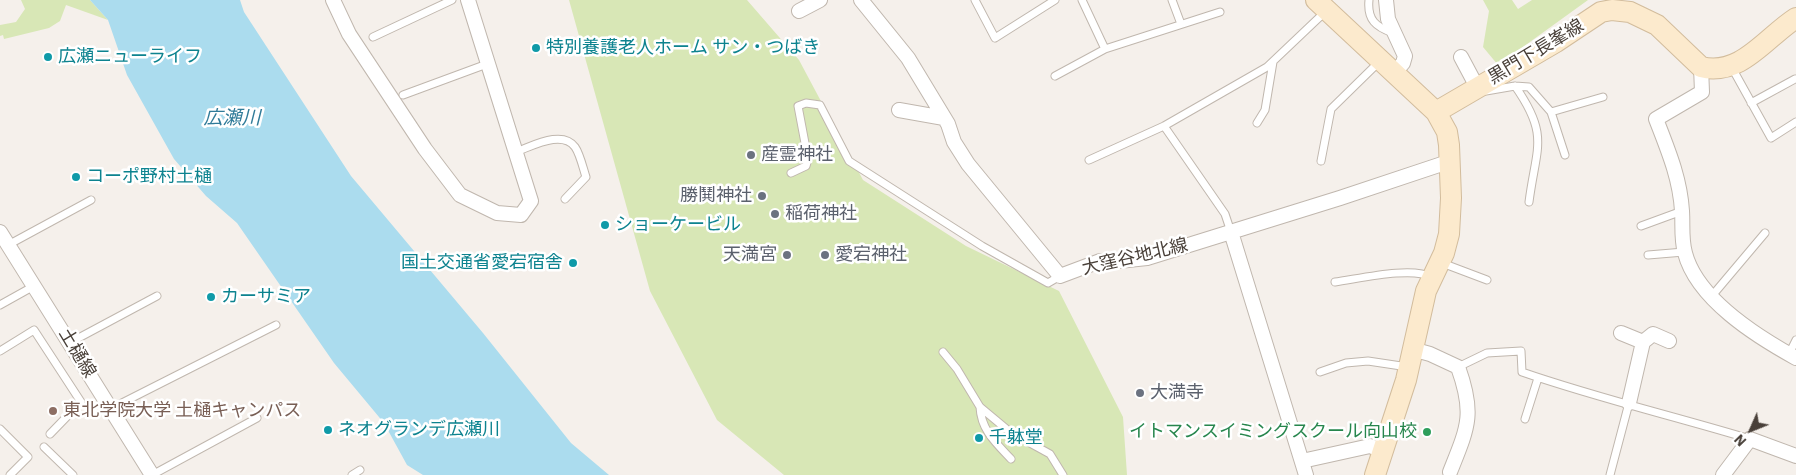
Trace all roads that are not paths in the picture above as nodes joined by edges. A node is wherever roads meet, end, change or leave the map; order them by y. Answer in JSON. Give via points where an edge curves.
{"nodes":[{"id":1,"x":333,"y":0,"type":"edge"},
{"id":2,"x":452,"y":0,"type":"edge"},
{"id":3,"x":468,"y":0,"type":"edge"},
{"id":4,"x":820,"y":0,"type":"edge"},
{"id":5,"x":861,"y":0,"type":"edge"},
{"id":6,"x":974,"y":0,"type":"edge"},
{"id":7,"x":1055,"y":0,"type":"edge"},
{"id":8,"x":1082,"y":0,"type":"edge"},
{"id":9,"x":1172,"y":0,"type":"edge"},
{"id":10,"x":1369,"y":0,"type":"edge"},
{"id":11,"x":1386,"y":0,"type":"edge"},
{"id":12,"x":1321,"y":5,"type":"edge"},
{"id":13,"x":1618,"y":5,"type":"edge"},
{"id":14,"x":799,"y":11,"type":"dead end"},
{"id":15,"x":1220,"y":12,"type":"dead end"},
{"id":16,"x":1796,"y":18,"type":"edge"},
{"id":17,"x":1181,"y":24,"type":"junction"},
{"id":18,"x":1395,"y":34,"type":"junction"},
{"id":19,"x":373,"y":37,"type":"dead end"},
{"id":20,"x":1105,"y":49,"type":"junction"},
{"id":21,"x":1460,"y":57,"type":"dead end"},
{"id":22,"x":1273,"y":62,"type":"junction"},
{"id":23,"x":487,"y":64,"type":"junction"},
{"id":24,"x":1730,"y":66,"type":"junction"},
{"id":25,"x":1387,"y":67,"type":"junction"},
{"id":26,"x":1701,"y":67,"type":"junction"},
{"id":27,"x":1055,"y":76,"type":"dead end"},
{"id":28,"x":1795,"y":79,"type":"edge"},
{"id":29,"x":1515,"y":86,"type":"junction"},
{"id":30,"x":1478,"y":87,"type":"junction"},
{"id":31,"x":403,"y":95,"type":"dead end"},
{"id":32,"x":1602,"y":97,"type":"dead end"},
{"id":33,"x":1751,"y":103,"type":"junction"},
{"id":34,"x":899,"y":110,"type":"dead end"},
{"id":35,"x":1436,"y":112,"type":"junction"},
{"id":36,"x":1551,"y":112,"type":"junction"},
{"id":37,"x":944,"y":118,"type":"junction"},
{"id":38,"x":1796,"y":122,"type":"edge"},
{"id":39,"x":1257,"y":123,"type":"dead end"},
{"id":40,"x":1164,"y":126,"type":"junction"},
{"id":41,"x":515,"y":153,"type":"junction"},
{"id":42,"x":1565,"y":155,"type":"dead end"},
{"id":43,"x":1089,"y":160,"type":"dead end"},
{"id":44,"x":1322,"y":161,"type":"dead end"},
{"id":45,"x":1450,"y":161,"type":"junction"},
{"id":46,"x":791,"y":173,"type":"dead end"},
{"id":47,"x":565,"y":198,"type":"dead end"},
{"id":48,"x":90,"y":200,"type":"dead end"},
{"id":49,"x":1529,"y":202,"type":"dead end"},
{"id":50,"x":1682,"y":211,"type":"junction"},
{"id":51,"x":1641,"y":226,"type":"dead end"},
{"id":52,"x":0,"y":232,"type":"edge"},
{"id":53,"x":1231,"y":232,"type":"junction"},
{"id":54,"x":1765,"y":233,"type":"dead end"},
{"id":55,"x":8,"y":245,"type":"junction"},
{"id":56,"x":1684,"y":252,"type":"junction"},
{"id":57,"x":1648,"y":255,"type":"dead end"},
{"id":58,"x":1436,"y":270,"type":"junction"},
{"id":59,"x":1060,"y":276,"type":"junction"},
{"id":60,"x":1487,"y":280,"type":"dead end"},
{"id":61,"x":1335,"y":282,"type":"dead end"},
{"id":62,"x":34,"y":286,"type":"junction"},
{"id":63,"x":157,"y":296,"type":"dead end"},
{"id":64,"x":1710,"y":297,"type":"junction"},
{"id":65,"x":0,"y":305,"type":"edge"},
{"id":66,"x":276,"y":325,"type":"dead end"},
{"id":67,"x":1621,"y":333,"type":"dead end"},
{"id":68,"x":1796,"y":340,"type":"edge"},
{"id":69,"x":1669,"y":341,"type":"dead end"},
{"id":70,"x":71,"y":342,"type":"junction"},
{"id":71,"x":1643,"y":342,"type":"junction"},
{"id":72,"x":0,"y":351,"type":"edge"},
{"id":73,"x":943,"y":352,"type":"dead end"},
{"id":74,"x":1793,"y":356,"type":"edge"},
{"id":75,"x":1410,"y":358,"type":"junction"},
{"id":76,"x":1458,"y":367,"type":"junction"},
{"id":77,"x":1320,"y":372,"type":"dead end"},
{"id":78,"x":1538,"y":378,"type":"junction"},
{"id":79,"x":1629,"y":403,"type":"junction"},
{"id":80,"x":980,"y":407,"type":"junction"},
{"id":81,"x":110,"y":409,"type":"junction"},
{"id":82,"x":257,"y":418,"type":"dead end"},
{"id":83,"x":1525,"y":419,"type":"dead end"},
{"id":84,"x":0,"y":429,"type":"edge"},
{"id":85,"x":50,"y":434,"type":"dead end"},
{"id":86,"x":1750,"y":438,"type":"junction"},
{"id":87,"x":44,"y":447,"type":"dead end"},
{"id":88,"x":1383,"y":451,"type":"junction"},
{"id":89,"x":1796,"y":456,"type":"edge"},
{"id":90,"x":1011,"y":459,"type":"dead end"},
{"id":91,"x":1302,"y":461,"type":"junction"},
{"id":92,"x":360,"y":470,"type":"dead end"},
{"id":93,"x":1450,"y":474,"type":"edge"},
{"id":94,"x":10,"y":475,"type":"edge"},
{"id":95,"x":74,"y":475,"type":"edge"},
{"id":96,"x":152,"y":475,"type":"edge"},
{"id":97,"x":352,"y":475,"type":"edge"},
{"id":98,"x":1063,"y":475,"type":"edge"},
{"id":99,"x":1306,"y":475,"type":"edge"},
{"id":100,"x":1375,"y":475,"type":"edge"},
{"id":101,"x":1610,"y":475,"type":"edge"},
{"id":102,"x":1722,"y":475,"type":"edge"}],
"edges":[{"from":1,"to":41,"type":"street","via":[[349,34],[425,149],[460,195],[497,213],[521,215],[530,201]]},
{"from":2,"to":19,"type":"lane"},
{"from":3,"to":23,"type":"street"},
{"from":4,"to":14,"type":"street"},
{"from":5,"to":37,"type":"street","name":"大窪谷地北線","via":[[908,58]]},
{"from":6,"to":7,"type":"lane","via":[[995,38]]},
{"from":8,"to":20,"type":"lane"},
{"from":9,"to":17,"type":"lane"},
{"from":10,"to":18,"type":"lane","via":[[1368,13],[1373,22]]},
{"from":11,"to":18,"type":"street","via":[[1386,13]]},
{"from":12,"to":22,"type":"lane"},
{"from":12,"to":25,"type":"street"},
{"from":13,"to":26,"type":"street","name":"黒門下長峯線","via":[[1657,25]]},
{"from":13,"to":30,"type":"street","name":"黒門下長峯線","via":[[1601,12]]},
{"from":15,"to":17,"type":"lane"},
{"from":16,"to":24,"type":"street","via":[[1756,51]]},
{"from":17,"to":20,"type":"lane"},
{"from":18,"to":25,"type":"street","via":[[1405,56],[1403,63]]},
{"from":20,"to":27,"type":"lane"},
{"from":21,"to":30,"type":"street"},
{"from":22,"to":39,"type":"lane","via":[[1265,110]]},
{"from":22,"to":40,"type":"lane"},
{"from":23,"to":31,"type":"lane"},
{"from":23,"to":41,"type":"street"},
{"from":24,"to":26,"type":"street","via":[[1711,70]]},
{"from":24,"to":33,"type":"lane"},
{"from":25,"to":35,"type":"street"},
{"from":25,"to":44,"type":"lane","via":[[1331,109]]},
{"from":26,"to":50,"type":"street","via":[[1702,92],[1656,120],[1676,171]]},
{"from":28,"to":33,"type":"lane"},
{"from":29,"to":30,"type":"lane","via":[[1485,91]]},
{"from":29,"to":36,"type":"lane","via":[[1529,87]]},
{"from":29,"to":49,"type":"lane","via":[[1538,125],[1539,140]]},
{"from":30,"to":35,"type":"street","name":"黒門下長峯線"},
{"from":32,"to":36,"type":"lane"},
{"from":33,"to":38,"type":"lane","via":[[1771,138]]},
{"from":34,"to":37,"type":"street"},
{"from":35,"to":45,"type":"street","via":[[1447,132]]},
{"from":36,"to":42,"type":"lane"},
{"from":37,"to":59,"type":"street","name":"大窪谷地北線","via":[[968,164]]},
{"from":40,"to":43,"type":"lane"},
{"from":40,"to":53,"type":"lane","via":[[1225,214]]},
{"from":41,"to":47,"type":"lane","via":[[556,138],[567,140],[575,147],[586,177]]},
{"from":45,"to":53,"type":"street","name":"大窪谷地北線"},
{"from":45,"to":58,"type":"street","via":[[1449,234]]},
{"from":46,"to":59,"type":"lane","via":[[806,166],[808,159],[798,106],[806,103],[820,105],[850,161],[982,246],[1048,283]]},
{"from":48,"to":55,"type":"lane"},
{"from":50,"to":51,"type":"lane"},
{"from":50,"to":56,"type":"street"},
{"from":52,"to":55,"type":"street","name":"土樋線"},
{"from":53,"to":59,"type":"street","name":"大窪谷地北線","via":[[1147,258],[1100,261]]},
{"from":53,"to":91,"type":"street"},
{"from":54,"to":64,"type":"lane"},
{"from":55,"to":62,"type":"street","name":"土樋線"},
{"from":56,"to":57,"type":"lane"},
{"from":56,"to":64,"type":"street","via":[[1692,272]]},
{"from":58,"to":60,"type":"lane"},
{"from":58,"to":61,"type":"lane"},
{"from":58,"to":75,"type":"street"},
{"from":62,"to":65,"type":"lane"},
{"from":62,"to":70,"type":"street","name":"土樋線"},
{"from":63,"to":70,"type":"lane"},
{"from":64,"to":74,"type":"street","via":[[1748,328]]},
{"from":66,"to":81,"type":"lane"},
{"from":67,"to":71,"type":"street"},
{"from":68,"to":74,"type":"lane"},
{"from":69,"to":71,"type":"street","via":[[1653,334]]},
{"from":70,"to":81,"type":"street","name":"土樋線"},
{"from":71,"to":79,"type":"street"},
{"from":72,"to":85,"type":"lane","via":[[34,330],[81,402]]},
{"from":73,"to":80,"type":"lane"},
{"from":75,"to":76,"type":"street","via":[[1430,354]]},
{"from":75,"to":77,"type":"lane","via":[[1346,364]]},
{"from":75,"to":88,"type":"street"},
{"from":76,"to":78,"type":"lane","via":[[1487,353],[1521,351],[1522,372]]},
{"from":76,"to":93,"type":"street","via":[[1467,393],[1469,415],[1466,433]]},
{"from":78,"to":79,"type":"lane"},
{"from":78,"to":83,"type":"lane"},
{"from":79,"to":86,"type":"lane"},
{"from":79,"to":101,"type":"lane"},
{"from":80,"to":90,"type":"lane","via":[[985,429]]},
{"from":80,"to":98,"type":"lane","via":[[1010,432],[1050,454]]},
{"from":81,"to":96,"type":"street","name":"土樋線"},
{"from":82,"to":96,"type":"lane"},
{"from":84,"to":94,"type":"lane","via":[[30,455]]},
{"from":86,"to":89,"type":"street"},
{"from":86,"to":102,"type":"street"},
{"from":87,"to":95,"type":"lane"},
{"from":88,"to":91,"type":"street","via":[[1370,446]]},
{"from":88,"to":100,"type":"street"},
{"from":91,"to":99,"type":"street"},
{"from":92,"to":97,"type":"lane"}]}
